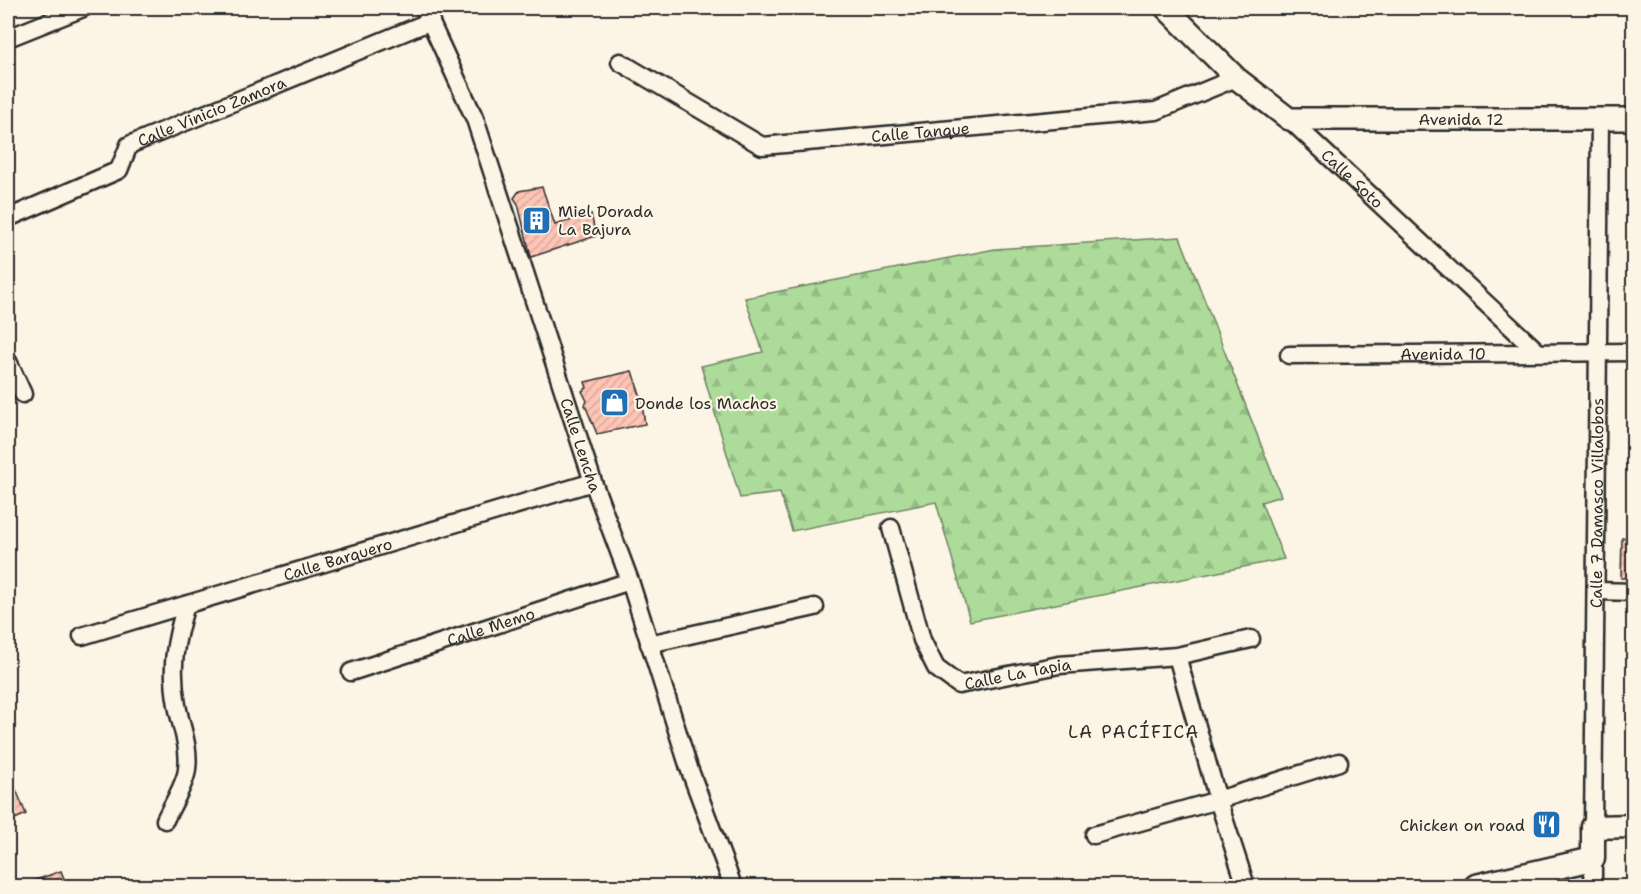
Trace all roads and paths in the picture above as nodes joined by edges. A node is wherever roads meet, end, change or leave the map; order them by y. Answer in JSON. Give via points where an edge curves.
{"nodes":[{"id":1,"x":83,"y":8,"type":"edge"},
{"id":2,"x":1166,"y":8,"type":"edge"},
{"id":3,"x":427,"y":14,"type":"edge"},
{"id":4,"x":8,"y":38,"type":"edge"},
{"id":5,"x":620,"y":62,"type":"dead end"},
{"id":6,"x":1236,"y":78,"type":"junction"},
{"id":7,"x":1288,"y":119,"type":"junction"},
{"id":8,"x":1600,"y":119,"type":"junction"},
{"id":9,"x":1634,"y":119,"type":"edge"},
{"id":10,"x":8,"y":218,"type":"edge"},
{"id":11,"x":1597,"y":351,"type":"junction"},
{"id":12,"x":1538,"y":352,"type":"junction"},
{"id":13,"x":1634,"y":352,"type":"edge"},
{"id":14,"x":1289,"y":355,"type":"dead end"},
{"id":15,"x":8,"y":361,"type":"edge"},
{"id":16,"x":23,"y":394,"type":"dead end"},
{"id":17,"x":593,"y":482,"type":"junction"},
{"id":18,"x":891,"y":528,"type":"dead end"},
{"id":19,"x":630,"y":581,"type":"junction"},
{"id":20,"x":1597,"y":591,"type":"junction"},
{"id":21,"x":1634,"y":591,"type":"edge"},
{"id":22,"x":186,"y":605,"type":"junction"},
{"id":23,"x":815,"y":607,"type":"dead end"},
{"id":24,"x":82,"y":636,"type":"dead end"},
{"id":25,"x":1251,"y":639,"type":"dead end"},
{"id":26,"x":650,"y":644,"type":"junction"},
{"id":27,"x":1177,"y":656,"type":"junction"},
{"id":28,"x":351,"y":672,"type":"dead end"},
{"id":29,"x":1340,"y":762,"type":"dead end"},
{"id":30,"x":1218,"y":800,"type":"junction"},
{"id":31,"x":165,"y":820,"type":"dead end"},
{"id":32,"x":1634,"y":826,"type":"edge"},
{"id":33,"x":1593,"y":827,"type":"junction"},
{"id":34,"x":1094,"y":835,"type":"dead end"},
{"id":35,"x":1593,"y":859,"type":"junction"},
{"id":36,"x":733,"y":886,"type":"edge"},
{"id":37,"x":1246,"y":886,"type":"edge"},
{"id":38,"x":1476,"y":886,"type":"edge"},
{"id":39,"x":1593,"y":886,"type":"edge"}],
"edges":[{"from":1,"to":4,"type":"street"},
{"from":2,"to":6,"type":"street","name":"Calle Soto"},
{"from":3,"to":10,"type":"street","name":"Calle Vinicio Zamora","via":[[129,145],[119,170]]},
{"from":3,"to":17,"type":"street","name":"Calle Lencha","via":[[475,119]]},
{"from":5,"to":6,"type":"street","name":"Calle Tanque","via":[[762,146],[1156,111]]},
{"from":6,"to":7,"type":"street","name":"Calle Soto"},
{"from":7,"to":8,"type":"street","name":"Avenida 12"},
{"from":7,"to":12,"type":"street","name":"Calle Soto"},
{"from":8,"to":9,"type":"street","name":"Avenida 12"},
{"from":8,"to":11,"type":"street","name":"Calle 7 Damasco Villalobos"},
{"from":11,"to":12,"type":"street","name":"Avenida 10"},
{"from":11,"to":13,"type":"street","name":"Avenida 10"},
{"from":11,"to":20,"type":"street","name":"Calle 7 Damasco Villalobos"},
{"from":12,"to":14,"type":"street","name":"Avenida 10"},
{"from":15,"to":16,"type":"street"},
{"from":17,"to":19,"type":"street","name":"Calle Lencha"},
{"from":17,"to":22,"type":"street","name":"Calle Barquero"},
{"from":18,"to":27,"type":"street","name":"Calle La Tapia","via":[[922,640],[936,668],[959,685],[1059,665]]},
{"from":19,"to":26,"type":"street","name":"Calle Lencha"},
{"from":19,"to":28,"type":"street","name":"Calle Memo"},
{"from":20,"to":21,"type":"street"},
{"from":20,"to":33,"type":"street","name":"Calle 7 Damasco Villalobos"},
{"from":22,"to":24,"type":"street","name":"Calle Barquero"},
{"from":22,"to":31,"type":"street","via":[[176,640],[174,675],[187,772]]},
{"from":23,"to":26,"type":"street"},
{"from":25,"to":27,"type":"street","name":"Calle La Tapia"},
{"from":26,"to":36,"type":"street","name":"Calle Lencha","via":[[689,768]]},
{"from":27,"to":30,"type":"street"},
{"from":29,"to":30,"type":"street"},
{"from":30,"to":34,"type":"street"},
{"from":30,"to":37,"type":"street"},
{"from":32,"to":33,"type":"main road"},
{"from":33,"to":35,"type":"main road","name":"Calle 7 Damasco Villalobos"},
{"from":35,"to":38,"type":"main road"},
{"from":35,"to":39,"type":"street","name":"Calle 7 Damasco Villalobos"}]}
